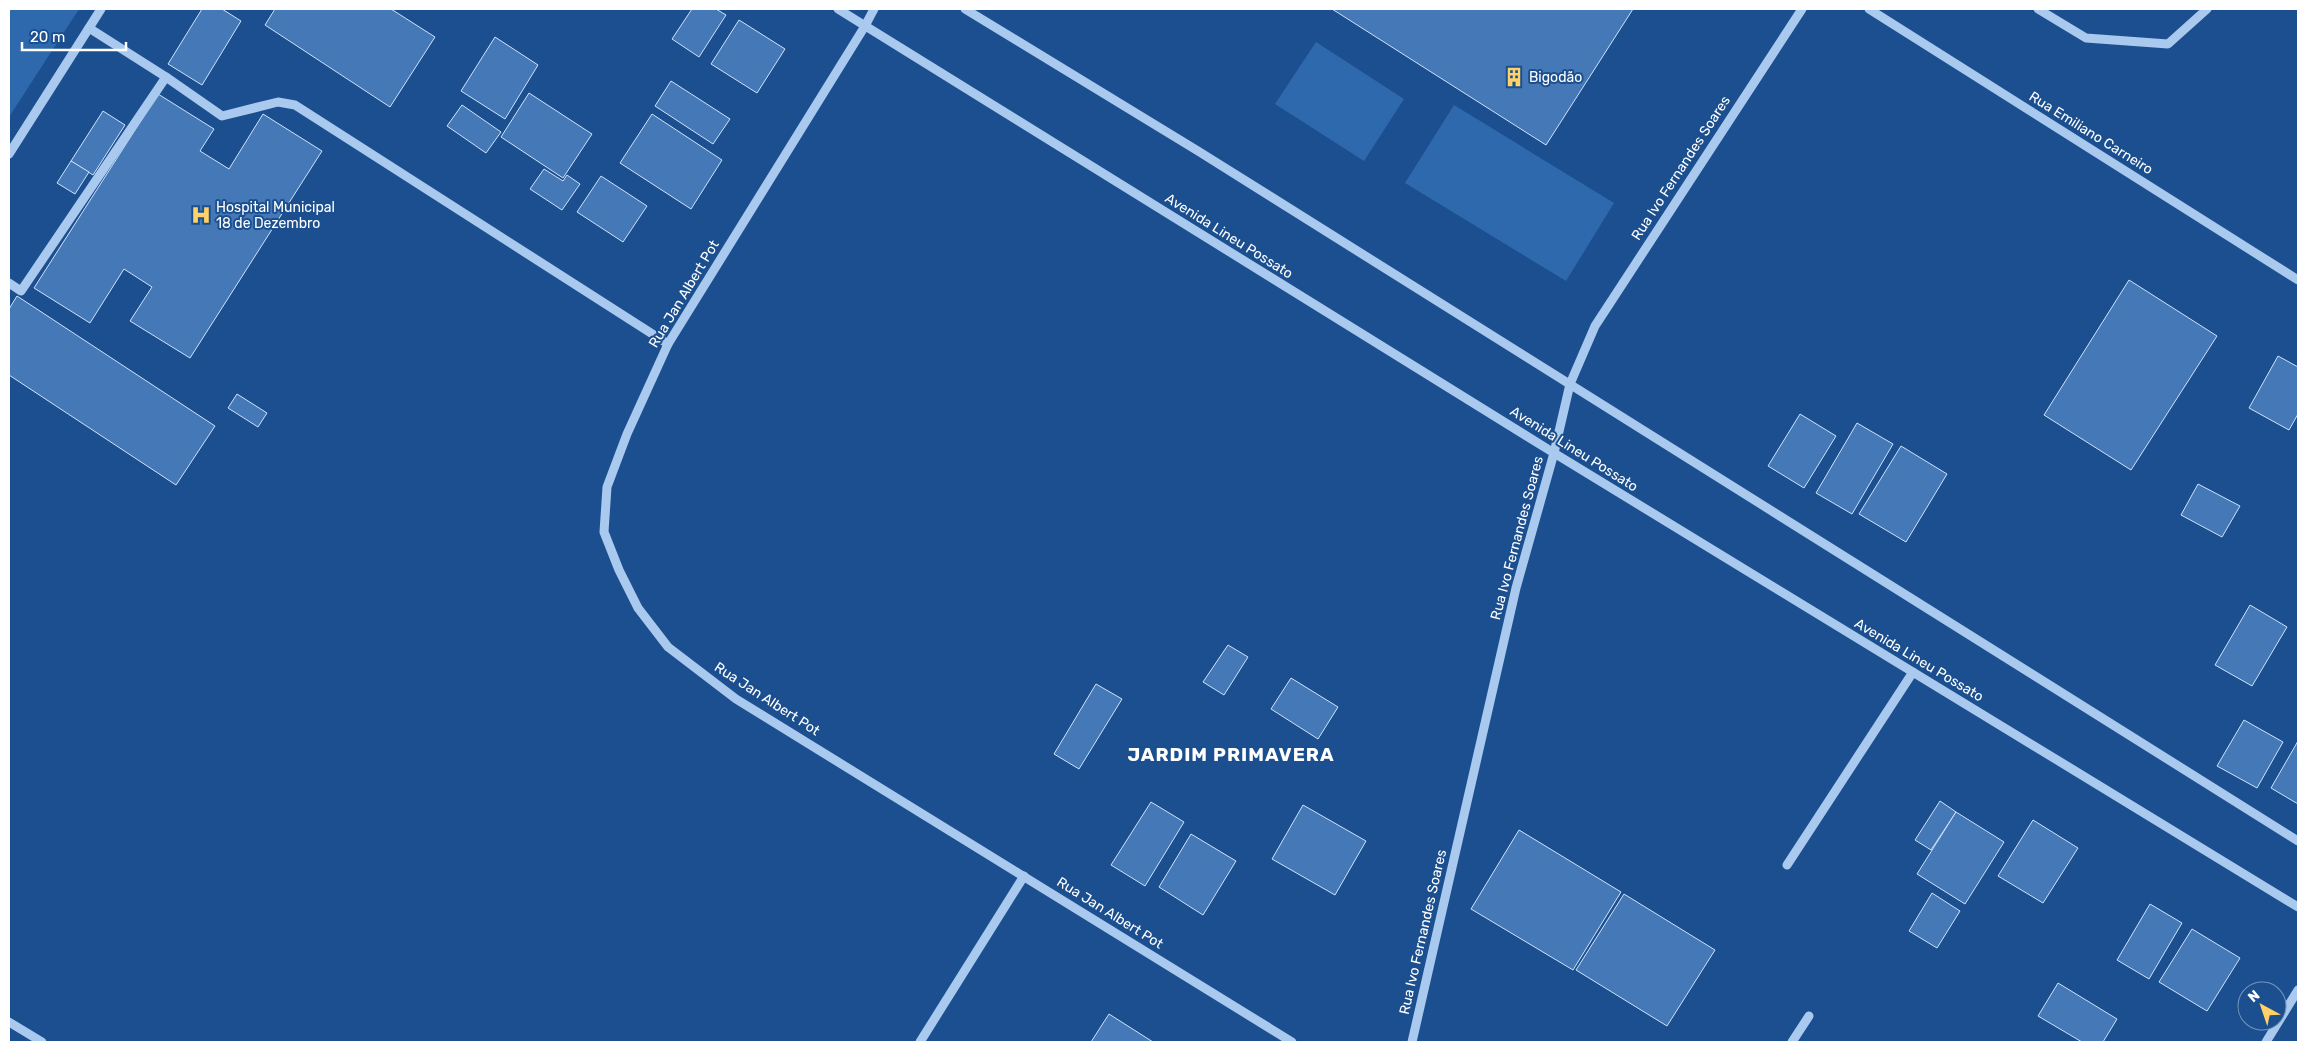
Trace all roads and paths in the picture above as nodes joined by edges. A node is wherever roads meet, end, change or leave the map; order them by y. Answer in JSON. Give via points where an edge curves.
{"nodes":[{"id":1,"x":101,"y":9,"type":"edge"},
{"id":2,"x":838,"y":9,"type":"edge"},
{"id":3,"x":874,"y":9,"type":"edge"},
{"id":4,"x":965,"y":9,"type":"edge"},
{"id":5,"x":1802,"y":9,"type":"edge"},
{"id":6,"x":1870,"y":9,"type":"edge"},
{"id":7,"x":2038,"y":9,"type":"edge"},
{"id":8,"x":2207,"y":9,"type":"edge"},
{"id":9,"x":865,"y":26,"type":"junction"},
{"id":10,"x":89,"y":28,"type":"junction"},
{"id":11,"x":166,"y":77,"type":"junction"},
{"id":12,"x":9,"y":154,"type":"edge"},
{"id":13,"x":2298,"y":280,"type":"edge"},
{"id":14,"x":9,"y":283,"type":"edge"},
{"id":15,"x":668,"y":344,"type":"junction"},
{"id":16,"x":1570,"y":384,"type":"junction"},
{"id":17,"x":1554,"y":453,"type":"junction"},
{"id":18,"x":1913,"y":672,"type":"junction"},
{"id":19,"x":2298,"y":841,"type":"edge"},
{"id":20,"x":1787,"y":865,"type":"dead end"},
{"id":21,"x":1024,"y":876,"type":"junction"},
{"id":22,"x":2298,"y":907,"type":"edge"},
{"id":23,"x":2298,"y":990,"type":"edge"},
{"id":24,"x":1809,"y":1016,"type":"dead end"},
{"id":25,"x":9,"y":1022,"type":"edge"},
{"id":26,"x":42,"y":1042,"type":"edge"},
{"id":27,"x":920,"y":1042,"type":"edge"},
{"id":28,"x":1292,"y":1042,"type":"edge"},
{"id":29,"x":1412,"y":1042,"type":"edge"},
{"id":30,"x":1792,"y":1042,"type":"edge"},
{"id":31,"x":2266,"y":1042,"type":"edge"}],
"edges":[{"from":1,"to":10,"type":"street"},
{"from":2,"to":9,"type":"street","name":"Avenida Lineu Possato"},
{"from":3,"to":9,"type":"street","name":"Rua Jan Albert Pot"},
{"from":4,"to":16,"type":"street"},
{"from":5,"to":16,"type":"street","name":"Rua Ivo Fernandes Soares","via":[[1594,326]]},
{"from":6,"to":13,"type":"street","name":"Rua Emiliano Carneiro"},
{"from":7,"to":8,"type":"street","via":[[2086,38],[2168,44]]},
{"from":9,"to":15,"type":"street","name":"Rua Jan Albert Pot"},
{"from":9,"to":17,"type":"street","name":"Avenida Lineu Possato"},
{"from":10,"to":11,"type":"street"},
{"from":10,"to":12,"type":"street"},
{"from":11,"to":14,"type":"street","via":[[21,291]]},
{"from":11,"to":15,"type":"street","via":[[222,116],[278,102],[295,105]]},
{"from":15,"to":21,"type":"street","name":"Rua Jan Albert Pot","via":[[607,487],[604,532],[638,608],[668,647],[736,699]]},
{"from":16,"to":17,"type":"street","name":"Rua Ivo Fernandes Soares"},
{"from":16,"to":19,"type":"street"},
{"from":17,"to":18,"type":"street","name":"Avenida Lineu Possato"},
{"from":17,"to":29,"type":"street","name":"Rua Ivo Fernandes Soares","via":[[1516,588]]},
{"from":18,"to":20,"type":"street"},
{"from":18,"to":22,"type":"street","name":"Avenida Lineu Possato"},
{"from":21,"to":27,"type":"street"},
{"from":21,"to":28,"type":"street","name":"Rua Jan Albert Pot"},
{"from":23,"to":31,"type":"street"},
{"from":24,"to":30,"type":"street"},
{"from":25,"to":26,"type":"street"}]}
